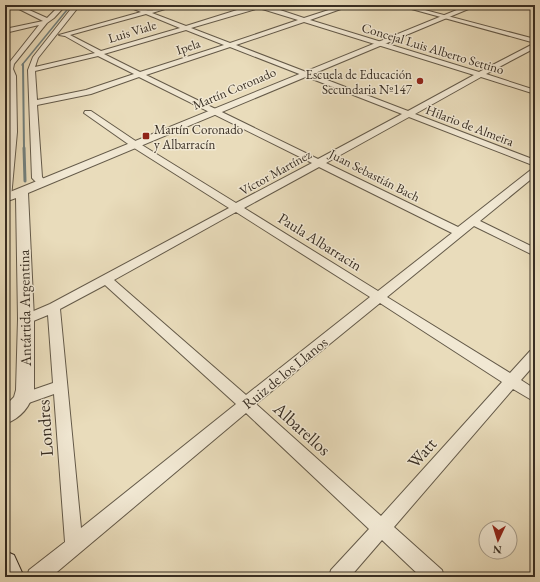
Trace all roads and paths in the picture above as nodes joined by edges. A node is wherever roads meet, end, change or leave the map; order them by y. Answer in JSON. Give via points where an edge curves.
{"nodes":[{"id":1,"x":14,"y":5,"type":"edge"},
{"id":2,"x":62,"y":5,"type":"edge"},
{"id":3,"x":77,"y":5,"type":"edge"},
{"id":4,"x":127,"y":5,"type":"edge"},
{"id":5,"x":175,"y":5,"type":"edge"},
{"id":6,"x":259,"y":5,"type":"edge"},
{"id":7,"x":349,"y":5,"type":"edge"},
{"id":8,"x":400,"y":5,"type":"edge"},
{"id":9,"x":475,"y":5,"type":"edge"},
{"id":10,"x":146,"y":13,"type":"junction"},
{"id":11,"x":445,"y":17,"type":"junction"},
{"id":12,"x":304,"y":20,"type":"junction"},
{"id":13,"x":46,"y":22,"type":"junction"},
{"id":14,"x":185,"y":28,"type":"junction"},
{"id":15,"x":5,"y":31,"type":"edge"},
{"id":16,"x":65,"y":34,"type":"junction"},
{"id":17,"x":54,"y":35,"type":"junction"},
{"id":18,"x":535,"y":40,"type":"edge"},
{"id":19,"x":379,"y":44,"type":"junction"},
{"id":20,"x":229,"y":45,"type":"junction"},
{"id":21,"x":535,"y":45,"type":"edge"},
{"id":22,"x":99,"y":54,"type":"junction"},
{"id":23,"x":7,"y":70,"type":"edge"},
{"id":24,"x":32,"y":70,"type":"junction"},
{"id":25,"x":141,"y":74,"type":"junction"},
{"id":26,"x":306,"y":74,"type":"junction"},
{"id":27,"x":478,"y":75,"type":"junction"},
{"id":28,"x":9,"y":85,"type":"edge"},
{"id":29,"x":535,"y":92,"type":"edge"},
{"id":30,"x":34,"y":103,"type":"junction"},
{"id":31,"x":215,"y":112,"type":"junction"},
{"id":32,"x":88,"y":113,"type":"dead end"},
{"id":33,"x":408,"y":114,"type":"junction"},
{"id":34,"x":134,"y":144,"type":"junction"},
{"id":35,"x":319,"y":162,"type":"junction"},
{"id":36,"x":535,"y":163,"type":"edge"},
{"id":37,"x":535,"y":171,"type":"edge"},
{"id":38,"x":42,"y":183,"type":"junction"},
{"id":39,"x":22,"y":191,"type":"junction"},
{"id":40,"x":6,"y":198,"type":"edge"},
{"id":41,"x":237,"y":208,"type":"junction"},
{"id":42,"x":472,"y":221,"type":"junction"},
{"id":43,"x":459,"y":232,"type":"junction"},
{"id":44,"x":535,"y":252,"type":"edge"},
{"id":45,"x":106,"y":279,"type":"junction"},
{"id":46,"x":379,"y":297,"type":"junction"},
{"id":47,"x":54,"y":307,"type":"junction"},
{"id":48,"x":26,"y":319,"type":"junction"},
{"id":49,"x":535,"y":355,"type":"edge"},
{"id":50,"x":511,"y":381,"type":"junction"},
{"id":51,"x":61,"y":386,"type":"junction"},
{"id":52,"x":535,"y":396,"type":"edge"},
{"id":53,"x":23,"y":399,"type":"junction"},
{"id":54,"x":246,"y":404,"type":"junction"},
{"id":55,"x":5,"y":416,"type":"edge"},
{"id":56,"x":382,"y":528,"type":"junction"},
{"id":57,"x":74,"y":546,"type":"junction"},
{"id":58,"x":5,"y":564,"type":"edge"},
{"id":59,"x":11,"y":577,"type":"edge"},
{"id":60,"x":36,"y":577,"type":"edge"},
{"id":61,"x":338,"y":577,"type":"edge"},
{"id":62,"x":435,"y":577,"type":"edge"}],
"edges":[{"from":1,"to":13,"type":"street"},
{"from":2,"to":13,"type":"street"},
{"from":3,"to":17,"type":"street"},
{"from":4,"to":10,"type":"street","name":"Hilario de Almeira"},
{"from":5,"to":10,"type":"street"},
{"from":6,"to":12,"type":"street","name":"Concejal Luis Alberto Settino"},
{"from":6,"to":14,"type":"street","name":"Luis Viale"},
{"from":7,"to":12,"type":"street","name":"Ipela"},
{"from":8,"to":11,"type":"street"},
{"from":9,"to":11,"type":"street","name":"Martín Coronado"},
{"from":10,"to":14,"type":"street","name":"Hilario de Almeira"},
{"from":10,"to":16,"type":"street"},
{"from":11,"to":18,"type":"street"},
{"from":11,"to":19,"type":"street","name":"Martín Coronado"},
{"from":12,"to":19,"type":"street","name":"Concejal Luis Alberto Settino"},
{"from":12,"to":20,"type":"street","name":"Ipela"},
{"from":13,"to":15,"type":"street"},
{"from":13,"to":23,"type":"street"},
{"from":14,"to":20,"type":"street","name":"Hilario de Almeira"},
{"from":14,"to":22,"type":"street","name":"Luis Viale"},
{"from":16,"to":17,"type":"street"},
{"from":16,"to":22,"type":"street","name":"Juan Sebastián Bach"},
{"from":17,"to":24,"type":"street","via":[[35,58]]},
{"from":19,"to":26,"type":"street","name":"Martín Coronado"},
{"from":19,"to":27,"type":"street","name":"Concejal Luis Alberto Settino"},
{"from":20,"to":25,"type":"street","name":"Ipela"},
{"from":20,"to":26,"type":"street","name":"Hilario de Almeira"},
{"from":21,"to":27,"type":"street","name":"Víctor Martínez"},
{"from":22,"to":24,"type":"street","name":"Luis Viale"},
{"from":22,"to":25,"type":"street","name":"Juan Sebastián Bach"},
{"from":23,"to":28,"type":"street","via":[[14,76]]},
{"from":24,"to":30,"type":"street"},
{"from":25,"to":30,"type":"street","name":"Ipela","via":[[81,94]]},
{"from":25,"to":31,"type":"street","name":"Juan Sebastián Bach"},
{"from":26,"to":31,"type":"street","name":"Martín Coronado"},
{"from":26,"to":33,"type":"street","name":"Hilario de Almeira"},
{"from":27,"to":29,"type":"street","name":"Concejal Luis Alberto Settino"},
{"from":27,"to":33,"type":"street","name":"Víctor Martínez"},
{"from":28,"to":40,"type":"street","via":[[13,132]]},
{"from":30,"to":38,"type":"street","via":[[37,178]]},
{"from":31,"to":34,"type":"street","name":"Martín Coronado"},
{"from":31,"to":35,"type":"street","name":"Juan Sebastián Bach"},
{"from":32,"to":34,"type":"street","name":"Paula Albarracin"},
{"from":33,"to":35,"type":"street","name":"Víctor Martínez"},
{"from":33,"to":36,"type":"street","name":"Hilario de Almeira"},
{"from":34,"to":38,"type":"street","name":"Martín Coronado"},
{"from":34,"to":41,"type":"street","name":"Paula Albarracin"},
{"from":35,"to":41,"type":"street","name":"Víctor Martínez"},
{"from":35,"to":43,"type":"street","name":"Juan Sebastián Bach"},
{"from":37,"to":42,"type":"street","name":"Ruiz de los Llanos"},
{"from":38,"to":39,"type":"street","name":"Martín Coronado"},
{"from":39,"to":40,"type":"street","name":"Martín Coronado"},
{"from":39,"to":48,"type":"street","name":"Antártida Argentina"},
{"from":41,"to":45,"type":"street","name":"Víctor Martínez"},
{"from":41,"to":46,"type":"street","name":"Paula Albarracin"},
{"from":42,"to":43,"type":"street","name":"Ruiz de los Llanos"},
{"from":42,"to":44,"type":"street"},
{"from":43,"to":46,"type":"street","name":"Ruiz de los Llanos"},
{"from":45,"to":47,"type":"street","name":"Víctor Martínez"},
{"from":45,"to":54,"type":"street","name":"Albarellos"},
{"from":46,"to":50,"type":"street","name":"Paula Albarracin"},
{"from":46,"to":54,"type":"street","name":"Ruiz de los Llanos"},
{"from":47,"to":48,"type":"street","name":"Víctor Martínez"},
{"from":47,"to":51,"type":"street","name":"Londres"},
{"from":48,"to":53,"type":"street","name":"Antártida Argentina"},
{"from":49,"to":50,"type":"street","name":"Watt"},
{"from":50,"to":52,"type":"street","name":"Paula Albarracin"},
{"from":50,"to":56,"type":"street","name":"Watt"},
{"from":51,"to":53,"type":"street"},
{"from":51,"to":57,"type":"street","name":"Londres"},
{"from":53,"to":55,"type":"street"},
{"from":54,"to":56,"type":"street","name":"Albarellos"},
{"from":54,"to":57,"type":"street","name":"Ruiz de los Llanos"},
{"from":56,"to":61,"type":"street","name":"Watt"},
{"from":56,"to":62,"type":"street","name":"Albarellos"},
{"from":57,"to":60,"type":"street","name":"Ruiz de los Llanos"},
{"from":58,"to":59,"type":"main road"}]}
